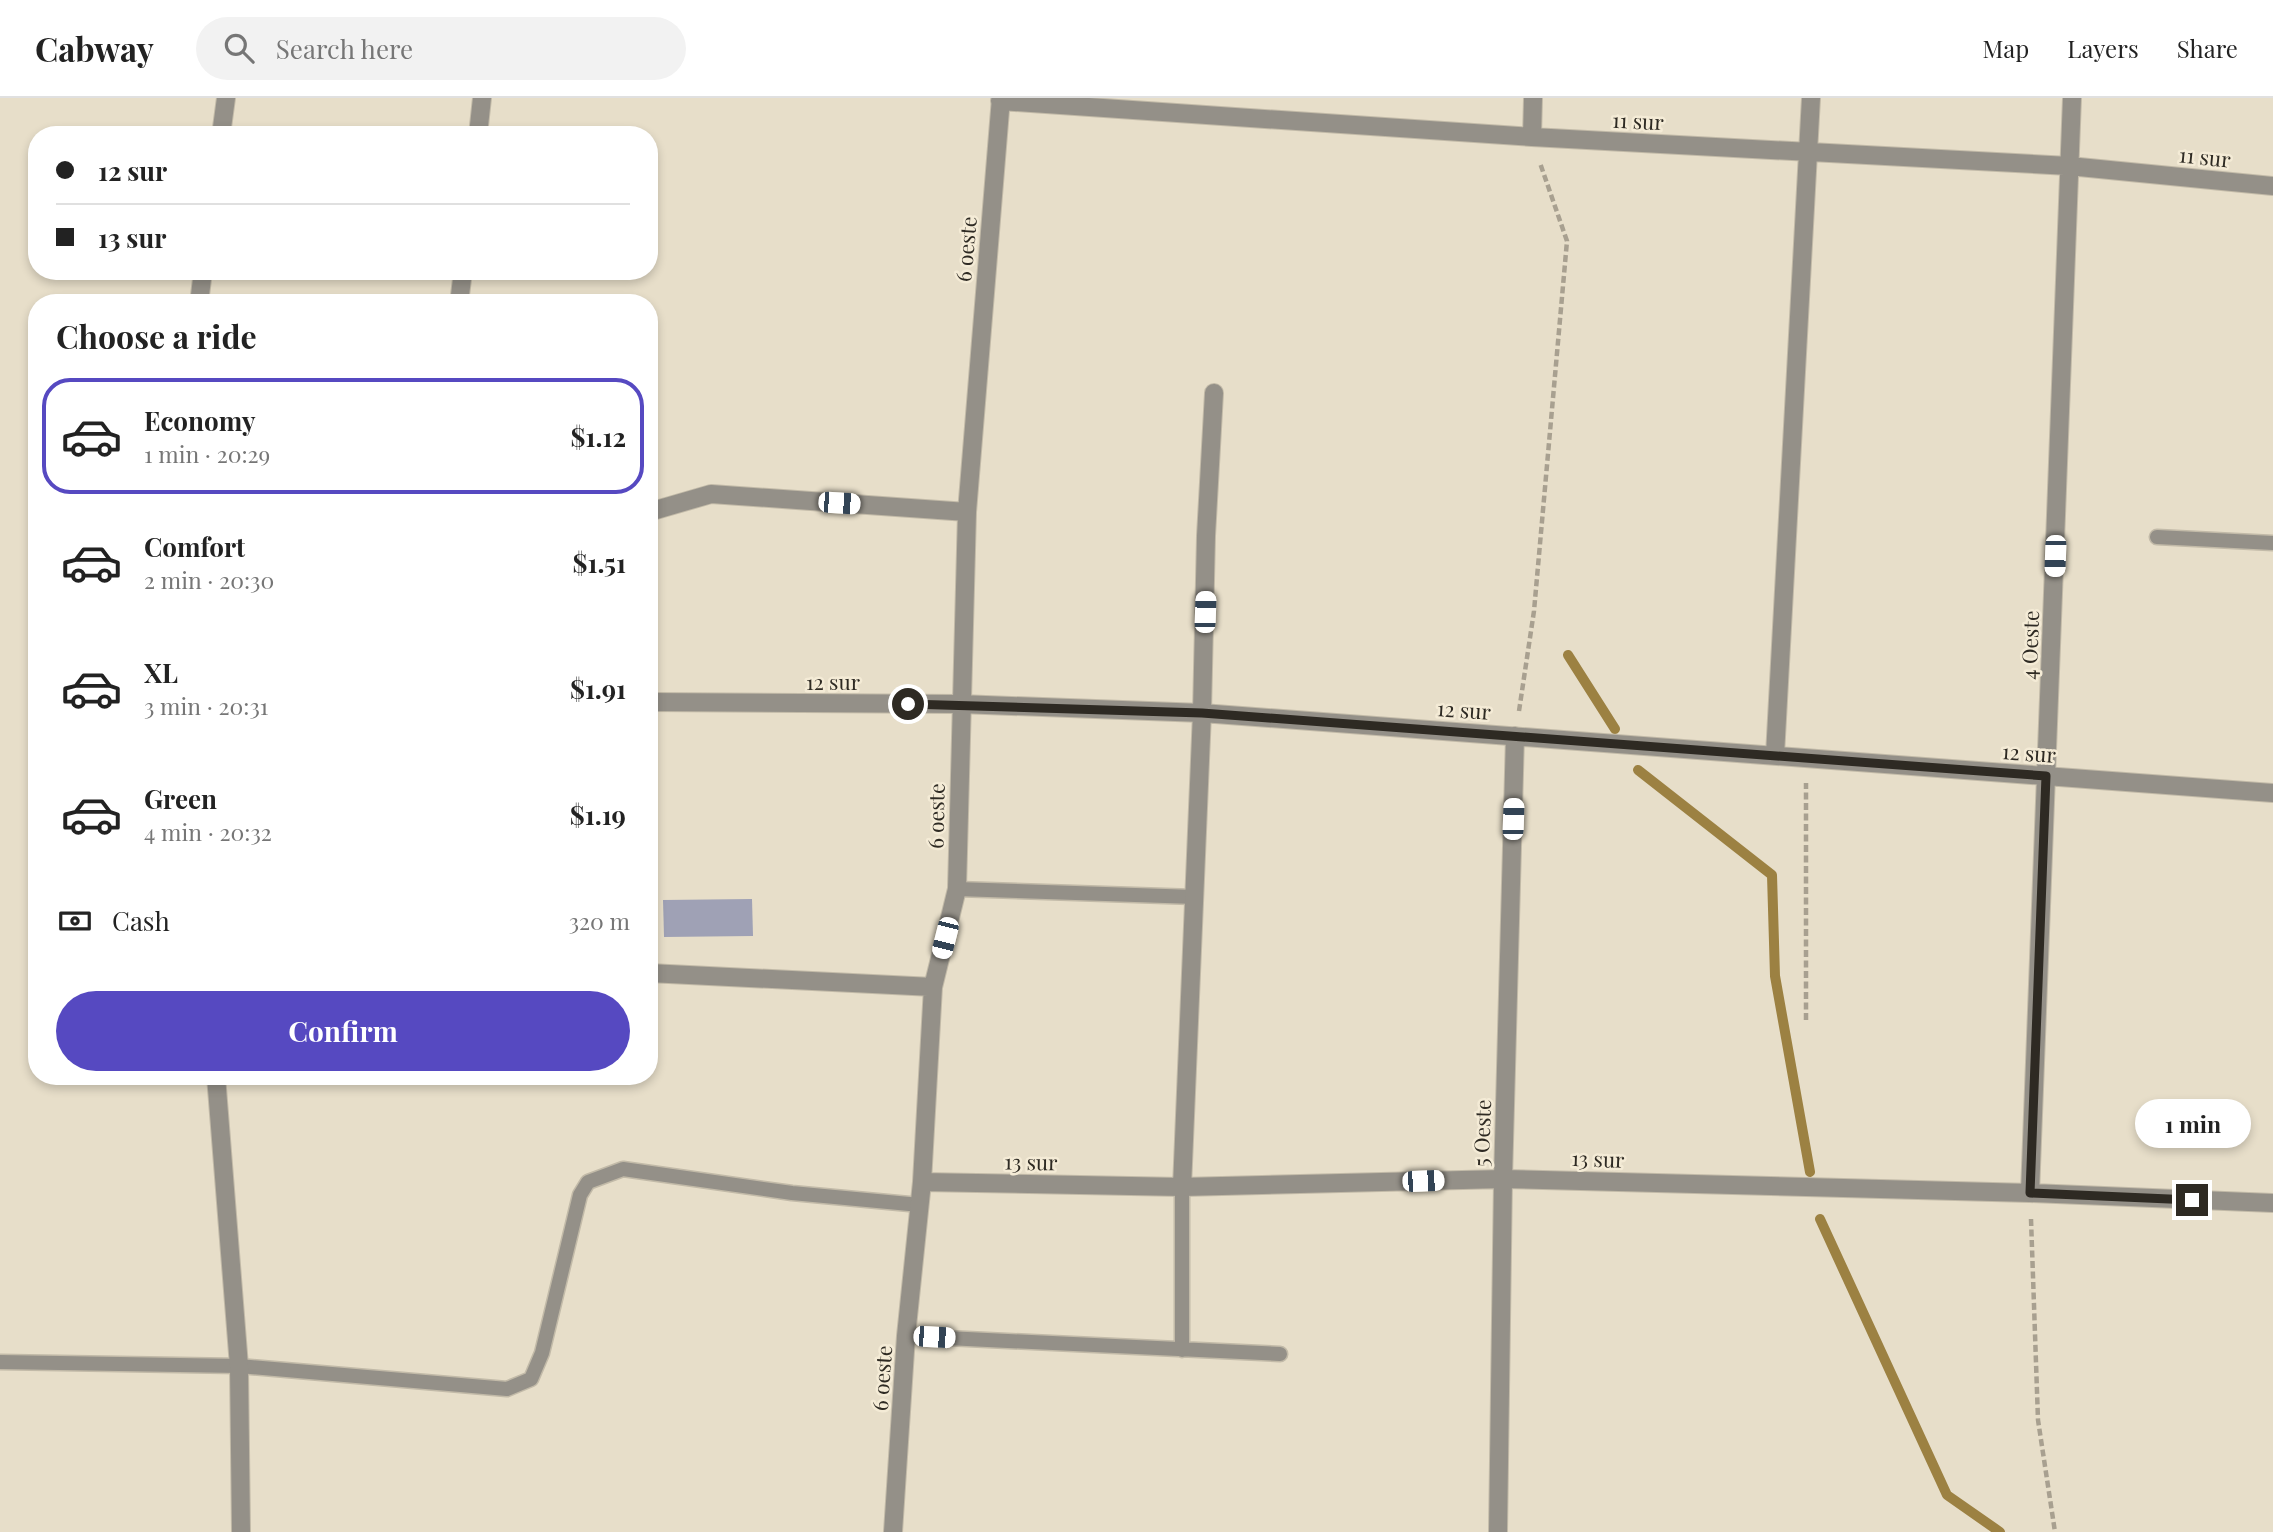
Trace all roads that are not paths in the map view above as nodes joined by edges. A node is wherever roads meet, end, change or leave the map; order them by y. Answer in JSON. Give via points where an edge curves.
{"nodes":[{"id":1,"x":226,"y":98,"type":"edge"},
{"id":2,"x":482,"y":98,"type":"edge"},
{"id":3,"x":1533,"y":98,"type":"edge"},
{"id":4,"x":1811,"y":98,"type":"edge"},
{"id":5,"x":2072,"y":98,"type":"edge"},
{"id":6,"x":1001,"y":100,"type":"edge"},
{"id":7,"x":222,"y":126,"type":"edge"},
{"id":8,"x":479,"y":126,"type":"edge"},
{"id":9,"x":1531,"y":136,"type":"junction"},
{"id":10,"x":1808,"y":152,"type":"junction"},
{"id":11,"x":2069,"y":166,"type":"junction"},
{"id":12,"x":2273,"y":186,"type":"edge"},
{"id":13,"x":1214,"y":393,"type":"dead end"},
{"id":14,"x":658,"y":509,"type":"edge"},
{"id":15,"x":967,"y":512,"type":"junction"},
{"id":16,"x":2157,"y":537,"type":"dead end"},
{"id":17,"x":2273,"y":543,"type":"edge"},
{"id":18,"x":658,"y":702,"type":"edge"},
{"id":19,"x":960,"y":704,"type":"junction"},
{"id":20,"x":1202,"y":713,"type":"junction"},
{"id":21,"x":1516,"y":736,"type":"junction"},
{"id":22,"x":1775,"y":755,"type":"junction"},
{"id":23,"x":2046,"y":776,"type":"junction"},
{"id":24,"x":2273,"y":793,"type":"edge"},
{"id":25,"x":957,"y":889,"type":"junction"},
{"id":26,"x":1195,"y":897,"type":"junction"},
{"id":27,"x":658,"y":973,"type":"edge"},
{"id":28,"x":933,"y":987,"type":"junction"},
{"id":29,"x":217,"y":1085,"type":"edge"},
{"id":30,"x":1503,"y":1178,"type":"junction"},
{"id":31,"x":922,"y":1182,"type":"junction"},
{"id":32,"x":1182,"y":1187,"type":"junction"},
{"id":33,"x":2030,"y":1193,"type":"junction"},
{"id":34,"x":2273,"y":1203,"type":"edge"},
{"id":35,"x":920,"y":1205,"type":"junction"},
{"id":36,"x":906,"y":1336,"type":"junction"},
{"id":37,"x":1182,"y":1350,"type":"junction"},
{"id":38,"x":1280,"y":1354,"type":"dead end"},
{"id":39,"x":0,"y":1362,"type":"edge"},
{"id":40,"x":239,"y":1366,"type":"junction"},
{"id":41,"x":241,"y":1532,"type":"edge"},
{"id":42,"x":893,"y":1532,"type":"edge"},
{"id":43,"x":1498,"y":1532,"type":"edge"}],
"edges":[{"from":1,"to":7,"type":"street"},
{"from":2,"to":8,"type":"street"},
{"from":3,"to":9,"type":"street"},
{"from":4,"to":10,"type":"street"},
{"from":5,"to":11,"type":"street","name":"4 Oeste"},
{"from":6,"to":9,"type":"street","name":"11 sur"},
{"from":6,"to":15,"type":"street","name":"6 oeste"},
{"from":9,"to":10,"type":"street","name":"11 sur"},
{"from":10,"to":11,"type":"street","name":"11 sur"},
{"from":10,"to":22,"type":"street"},
{"from":11,"to":12,"type":"street","name":"11 sur"},
{"from":11,"to":23,"type":"street","name":"4 Oeste"},
{"from":13,"to":20,"type":"street"},
{"from":14,"to":15,"type":"street","via":[[711,494]]},
{"from":15,"to":19,"type":"street","name":"6 oeste"},
{"from":16,"to":17,"type":"lane"},
{"from":18,"to":19,"type":"street","name":"12 sur"},
{"from":19,"to":20,"type":"street","name":"12 sur"},
{"from":19,"to":25,"type":"street","name":"6 oeste"},
{"from":20,"to":21,"type":"street","name":"12 sur"},
{"from":20,"to":26,"type":"street"},
{"from":21,"to":22,"type":"street","name":"12 sur"},
{"from":21,"to":30,"type":"street","name":"5 Oeste"},
{"from":22,"to":23,"type":"street","name":"12 sur"},
{"from":23,"to":24,"type":"street","name":"12 sur"},
{"from":23,"to":33,"type":"street","name":"4 Oeste"},
{"from":25,"to":26,"type":"lane"},
{"from":25,"to":28,"type":"street","name":"6 oeste"},
{"from":26,"to":32,"type":"street"},
{"from":27,"to":28,"type":"street"},
{"from":28,"to":31,"type":"street","name":"6 oeste"},
{"from":29,"to":40,"type":"street"},
{"from":30,"to":32,"type":"street","name":"13 sur"},
{"from":30,"to":33,"type":"street","name":"13 sur"},
{"from":30,"to":43,"type":"street","name":"5 Oeste"},
{"from":31,"to":32,"type":"street","name":"13 sur"},
{"from":31,"to":35,"type":"street","name":"6 oeste"},
{"from":32,"to":37,"type":"lane"},
{"from":33,"to":34,"type":"street","name":"13 sur"},
{"from":35,"to":36,"type":"street","name":"6 oeste"},
{"from":35,"to":40,"type":"lane","via":[[622,1169],[588,1182],[580,1195],[542,1353],[531,1380],[507,1389]]},
{"from":36,"to":37,"type":"lane"},
{"from":36,"to":42,"type":"street","name":"6 oeste"},
{"from":37,"to":38,"type":"lane"},
{"from":39,"to":40,"type":"lane"},
{"from":40,"to":41,"type":"street"}]}
